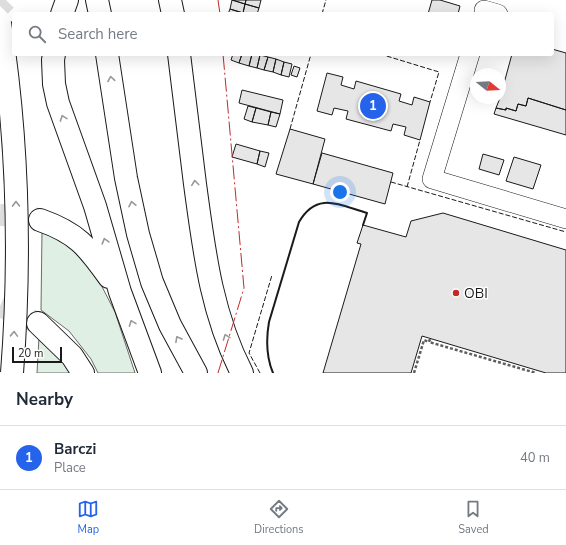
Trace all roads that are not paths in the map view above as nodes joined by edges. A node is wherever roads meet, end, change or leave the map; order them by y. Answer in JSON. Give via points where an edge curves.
{"nodes":[{"id":1,"x":67,"y":0,"type":"edge"},
{"id":2,"x":97,"y":0,"type":"edge"},
{"id":3,"x":170,"y":0,"type":"edge"},
{"id":4,"x":63,"y":12,"type":"edge"},
{"id":5,"x":100,"y":12,"type":"edge"},
{"id":6,"x":173,"y":12,"type":"edge"},
{"id":7,"x":0,"y":23,"type":"edge"},
{"id":8,"x":54,"y":56,"type":"edge"},
{"id":9,"x":106,"y":56,"type":"edge"},
{"id":10,"x":179,"y":56,"type":"edge"},
{"id":11,"x":469,"y":56,"type":"edge"},
{"id":12,"x":566,"y":219,"type":"edge"},
{"id":13,"x":40,"y":220,"type":"tunnel mouth"},
{"id":14,"x":120,"y":292,"type":"junction"},
{"id":15,"x":38,"y":323,"type":"tunnel mouth"},
{"id":16,"x":12,"y":373,"type":"edge"},
{"id":17,"x":83,"y":373,"type":"edge"},
{"id":18,"x":150,"y":373,"type":"edge"},
{"id":19,"x":196,"y":373,"type":"edge"},
{"id":20,"x":242,"y":373,"type":"edge"}],
"edges":[{"from":1,"to":4,"type":"highway"},
{"from":2,"to":5,"type":"highway"},
{"from":3,"to":6,"type":"highway"},
{"from":16,"to":7,"type":"highway","one_way":true,"bridge":true,"via":[[17,267],[16,183]]},
{"from":14,"to":8,"type":"highway","one_way":true,"via":[[95,206],[58,103],[54,84]]},
{"from":19,"to":9,"type":"highway","one_way":true,"via":[[170,325],[152,282],[138,234],[126,178]]},
{"from":20,"to":10,"type":"highway","one_way":true,"via":[[220,322],[209,278]]},
{"from":11,"to":12,"type":"lane","via":[[432,178]]},
{"from":13,"to":14,"type":"highway","via":[[56,225],[77,238],[92,252]]},
{"from":18,"to":14,"type":"highway","one_way":true},
{"from":15,"to":17,"type":"highway","via":[[72,356]]}]}
